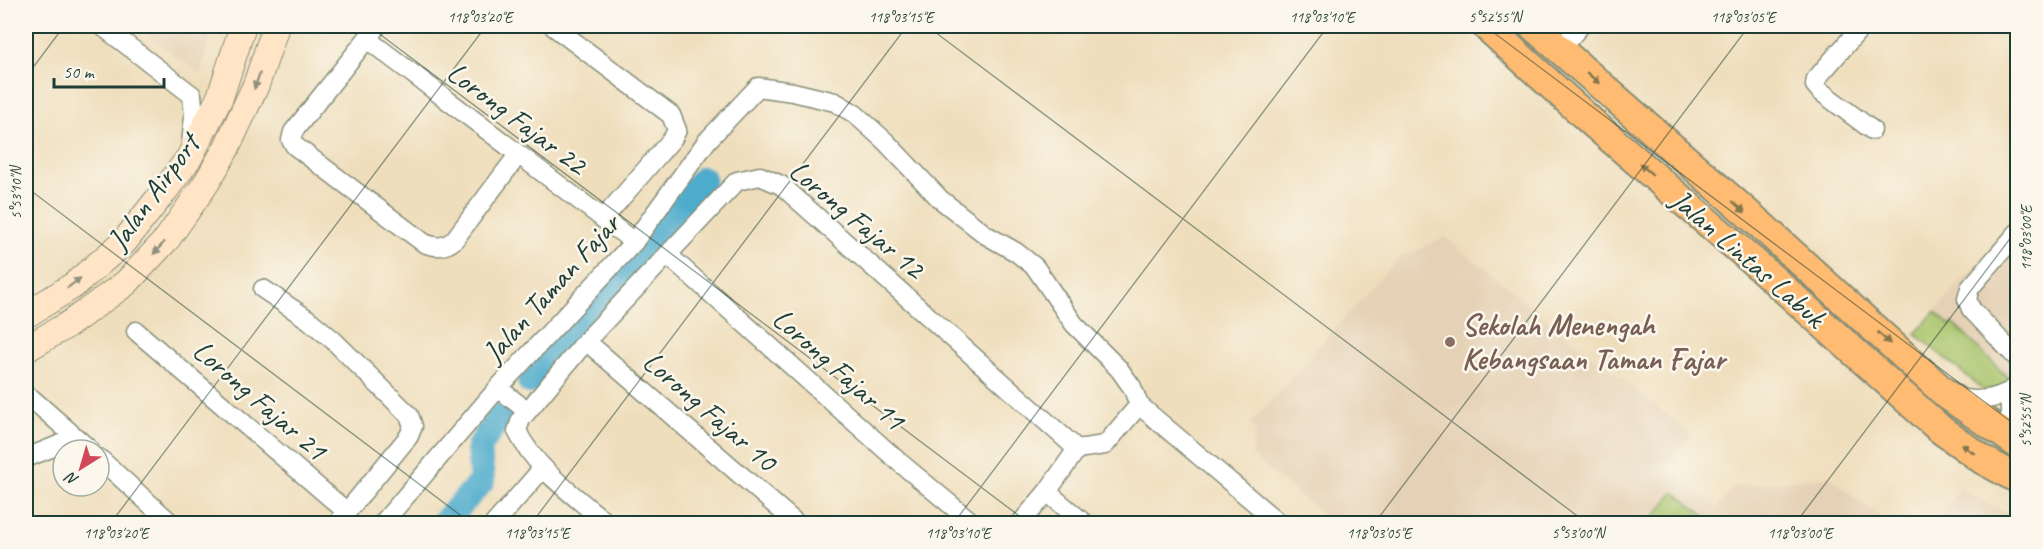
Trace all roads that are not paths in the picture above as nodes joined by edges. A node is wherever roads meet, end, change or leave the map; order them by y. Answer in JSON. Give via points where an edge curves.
{"nodes":[{"id":1,"x":102,"y":26,"type":"edge"},
{"id":2,"x":243,"y":26,"type":"edge"},
{"id":3,"x":276,"y":26,"type":"edge"},
{"id":4,"x":553,"y":26,"type":"edge"},
{"id":5,"x":1486,"y":26,"type":"edge"},
{"id":6,"x":1533,"y":26,"type":"edge"},
{"id":7,"x":1580,"y":26,"type":"edge"},
{"id":8,"x":1862,"y":26,"type":"edge"},
{"id":9,"x":372,"y":32,"type":"edge"},
{"id":10,"x":1560,"y":49,"type":"junction"},
{"id":11,"x":230,"y":65,"type":"junction"},
{"id":12,"x":192,"y":95,"type":"junction"},
{"id":13,"x":1872,"y":130,"type":"dead end"},
{"id":14,"x":518,"y":155,"type":"junction"},
{"id":15,"x":189,"y":158,"type":"junction"},
{"id":16,"x":603,"y":219,"type":"junction"},
{"id":17,"x":2015,"y":240,"type":"edge"},
{"id":18,"x":634,"y":242,"type":"junction"},
{"id":19,"x":668,"y":255,"type":"junction"},
{"id":20,"x":263,"y":288,"type":"dead end"},
{"id":21,"x":26,"y":315,"type":"edge"},
{"id":22,"x":136,"y":331,"type":"dead end"},
{"id":23,"x":586,"y":341,"type":"junction"},
{"id":24,"x":26,"y":349,"type":"edge"},
{"id":25,"x":2018,"y":359,"type":"edge"},
{"id":26,"x":498,"y":388,"type":"junction"},
{"id":27,"x":2015,"y":388,"type":"edge"},
{"id":28,"x":1947,"y":395,"type":"junction"},
{"id":29,"x":31,"y":398,"type":"dead end"},
{"id":30,"x":1139,"y":405,"type":"junction"},
{"id":31,"x":527,"y":411,"type":"junction"},
{"id":32,"x":2018,"y":432,"type":"edge"},
{"id":33,"x":76,"y":438,"type":"edge"},
{"id":34,"x":2018,"y":444,"type":"edge"},
{"id":35,"x":51,"y":448,"type":"edge"},
{"id":36,"x":1077,"y":449,"type":"junction"},
{"id":37,"x":26,"y":458,"type":"edge"},
{"id":38,"x":543,"y":468,"type":"junction"},
{"id":39,"x":111,"y":469,"type":"edge"},
{"id":40,"x":2018,"y":479,"type":"edge"},
{"id":41,"x":1047,"y":492,"type":"junction"},
{"id":42,"x":342,"y":518,"type":"edge"},
{"id":43,"x":172,"y":524,"type":"edge"},
{"id":44,"x":382,"y":524,"type":"edge"},
{"id":45,"x":494,"y":524,"type":"edge"},
{"id":46,"x":608,"y":524,"type":"edge"},
{"id":47,"x":797,"y":524,"type":"edge"},
{"id":48,"x":974,"y":524,"type":"edge"},
{"id":49,"x":1020,"y":524,"type":"edge"},
{"id":50,"x":1085,"y":524,"type":"edge"},
{"id":51,"x":1280,"y":524,"type":"edge"}],
"edges":[{"from":1,"to":12,"type":"street"},
{"from":2,"to":11,"type":"main road","name":"Jalan Airport"},
{"from":3,"to":24,"type":"main road","name":"Jalan Airport","one_way":true,"via":[[256,85],[226,149],[167,239],[126,284]]},
{"from":4,"to":16,"type":"street","via":[[671,115],[677,129]]},
{"from":40,"to":5,"type":"main road","name":"Jalan Lintas Labuk","one_way":true,"via":[[1940,429]]},
{"from":6,"to":10,"type":"main road","name":"Jalan Lintas Labuk"},
{"from":7,"to":10,"type":"street"},
{"from":8,"to":13,"type":"street","via":[[1815,85]]},
{"from":9,"to":14,"type":"street","name":"Lorong Fajar 22"},
{"from":9,"to":14,"type":"street","via":[[292,132],[295,146],[424,243],[441,247],[454,240]]},
{"from":10,"to":28,"type":"main road","name":"Jalan Lintas Labuk","one_way":true},
{"from":11,"to":12,"type":"street","via":[[212,86]]},
{"from":11,"to":15,"type":"main road","name":"Jalan Airport","via":[[220,97]]},
{"from":12,"to":15,"type":"street","via":[[194,117]]},
{"from":14,"to":16,"type":"street","name":"Lorong Fajar 22"},
{"from":21,"to":15,"type":"main road","name":"Jalan Airport","one_way":true,"via":[[74,285],[124,242]]},
{"from":16,"to":18,"type":"street","name":"Lorong Fajar 22"},
{"from":17,"to":25,"type":"street","via":[[1970,288],[1966,299]]},
{"from":18,"to":26,"type":"street","name":"Jalan Taman Fajar"},
{"from":18,"to":30,"type":"street","name":"Jalan Taman Fajar","via":[[707,141],[758,87],[834,102],[855,114],[885,141],[934,194],[1035,267],[1074,324],[1119,369]]},
{"from":19,"to":23,"type":"street","name":"Lorong Fajar 12"},
{"from":19,"to":36,"type":"street","name":"Lorong Fajar 12","via":[[737,181],[760,176],[781,185]]},
{"from":19,"to":48,"type":"street","name":"Lorong Fajar 11"},
{"from":20,"to":42,"type":"street","via":[[333,340],[409,415],[409,436]]},
{"from":22,"to":42,"type":"street","name":"Lorong Fajar 21"},
{"from":23,"to":31,"type":"street","name":"Lorong Fajar 12"},
{"from":23,"to":47,"type":"street","name":"Lorong Fajar 10"},
{"from":26,"to":31,"type":"street"},
{"from":26,"to":44,"type":"street","name":"Jalan Taman Fajar"},
{"from":27,"to":28,"type":"street","via":[[1987,400]]},
{"from":27,"to":32,"type":"street","via":[[2008,405]]},
{"from":28,"to":34,"type":"main road","name":"Jalan Lintas Labuk"},
{"from":29,"to":33,"type":"street"},
{"from":30,"to":36,"type":"street","via":[[1105,445]]},
{"from":30,"to":51,"type":"street"},
{"from":31,"to":38,"type":"street","name":"Lorong Fajar 12","via":[[517,431]]},
{"from":35,"to":37,"type":"street"},
{"from":36,"to":41,"type":"street"},
{"from":38,"to":45,"type":"street"},
{"from":38,"to":46,"type":"street"},
{"from":39,"to":43,"type":"street"},
{"from":41,"to":49,"type":"street"},
{"from":41,"to":50,"type":"street"}]}
